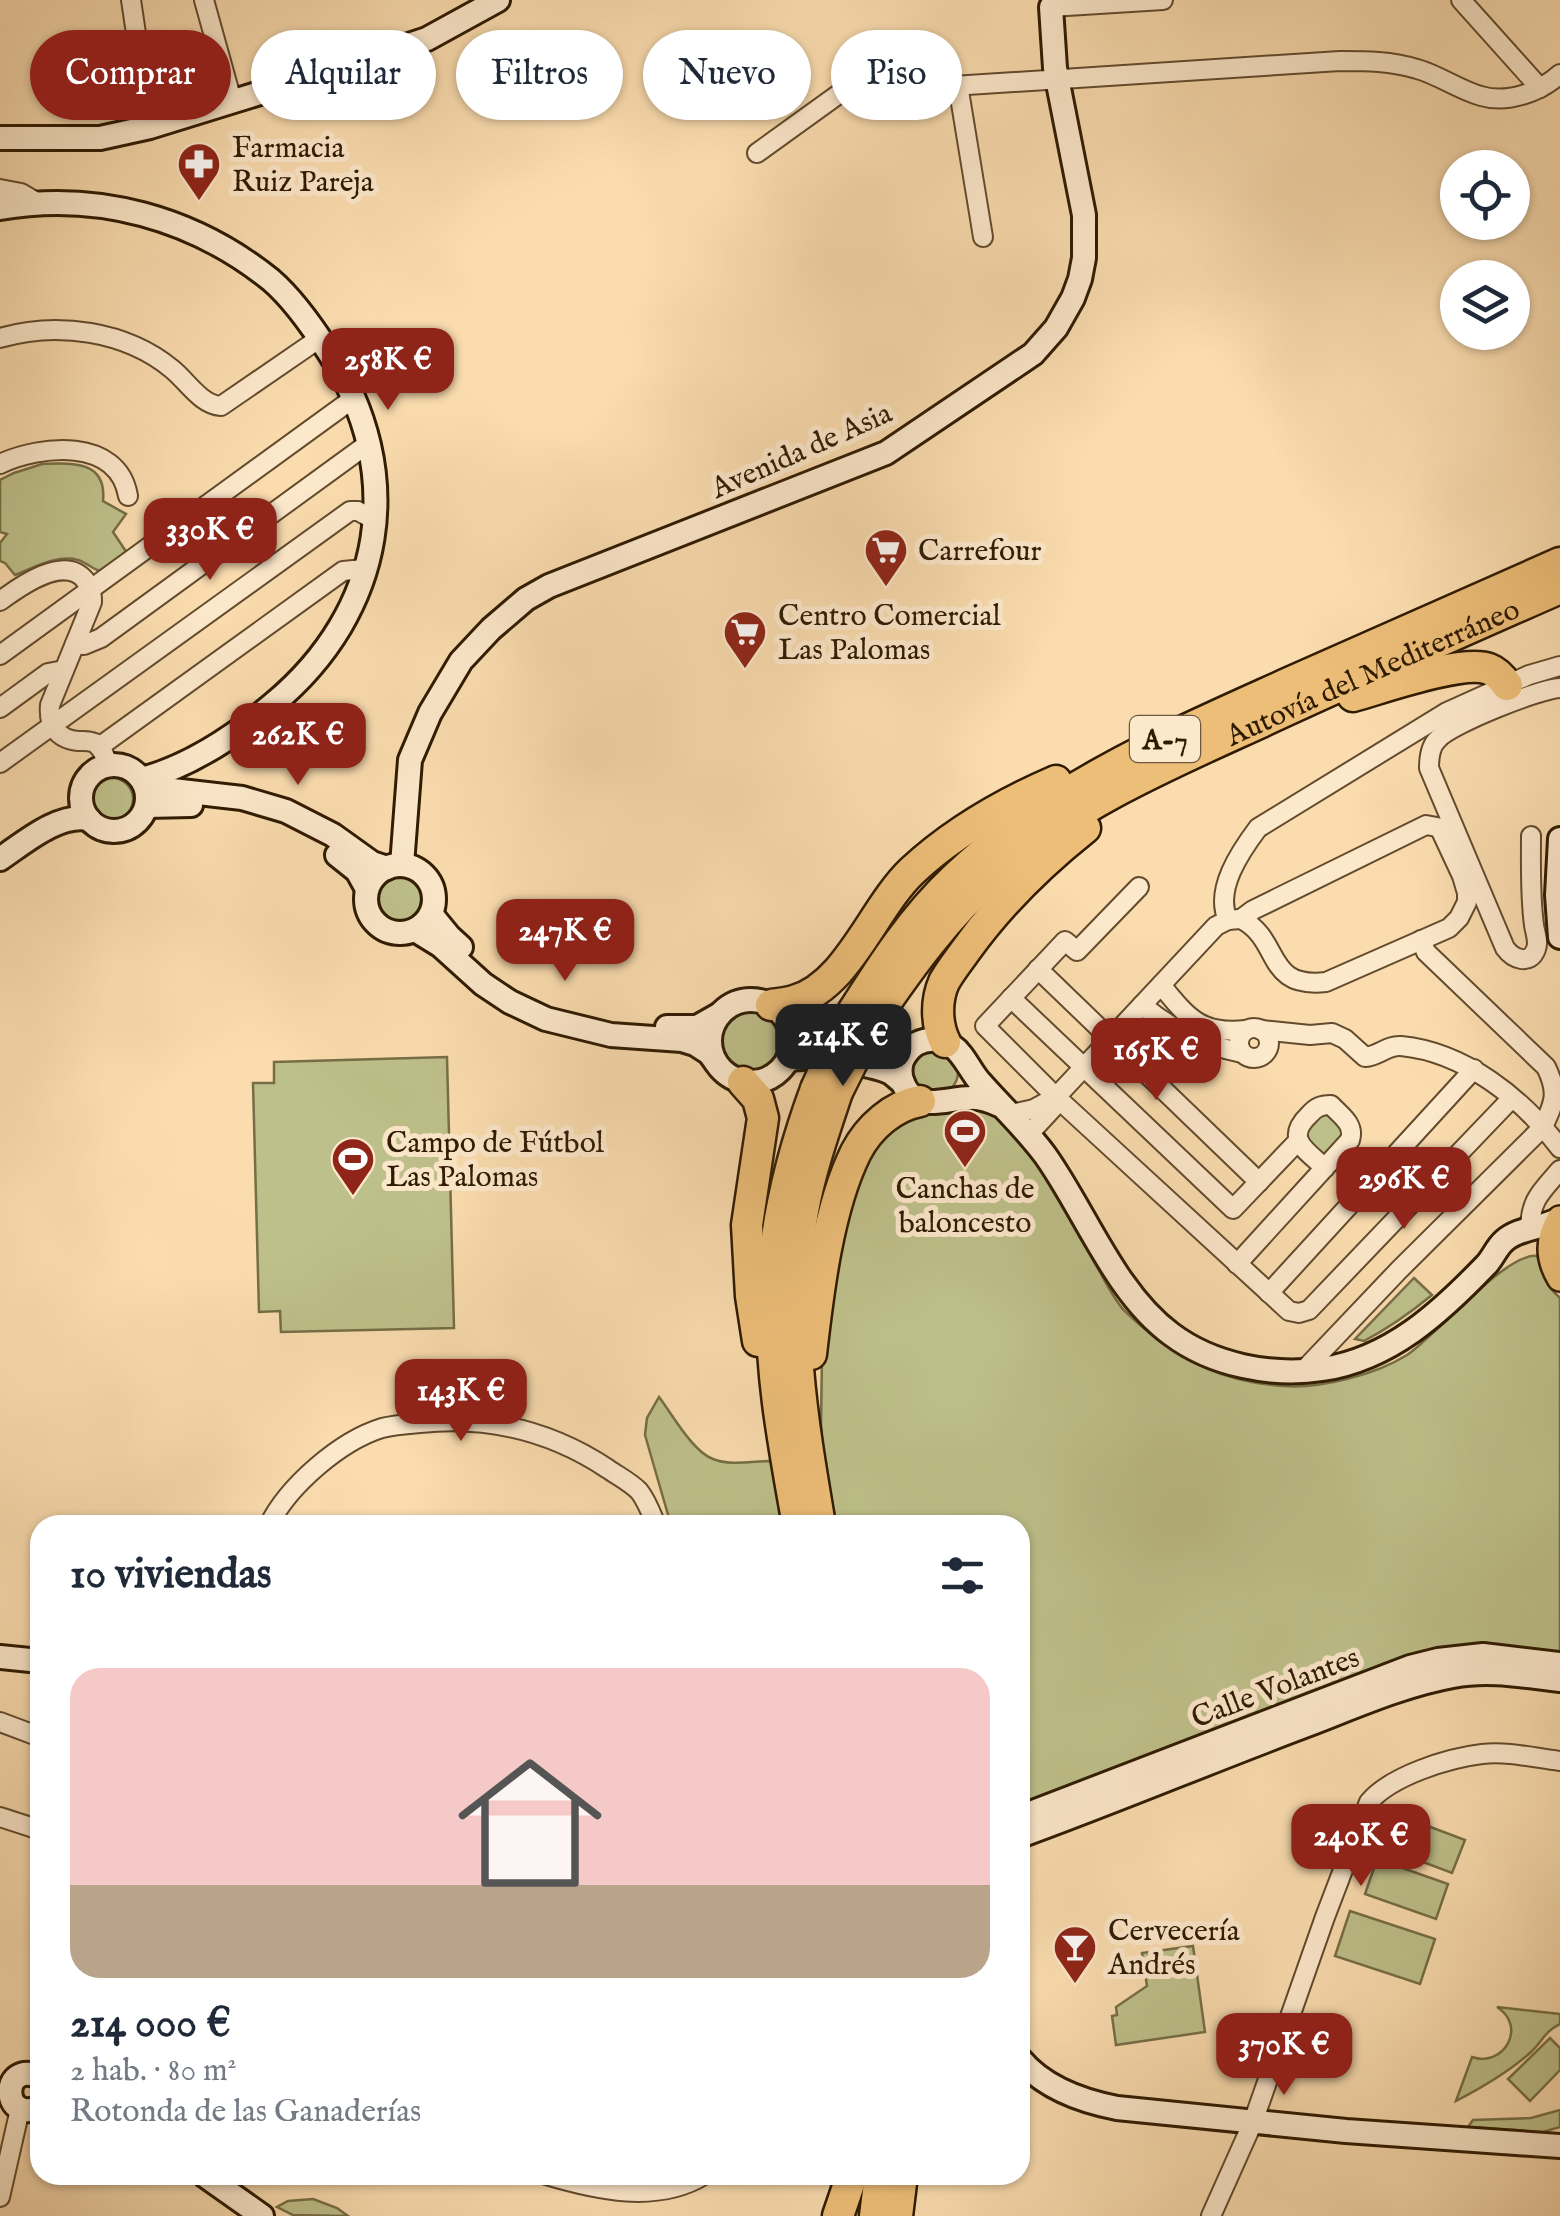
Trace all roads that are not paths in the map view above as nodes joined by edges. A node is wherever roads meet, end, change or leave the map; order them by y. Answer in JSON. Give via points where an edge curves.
{"nodes":[{"id":1,"x":131,"y":0,"type":"edge"},
{"id":2,"x":204,"y":0,"type":"edge"},
{"id":3,"x":498,"y":0,"type":"edge"},
{"id":4,"x":1162,"y":0,"type":"edge"},
{"id":5,"x":1461,"y":0,"type":"edge"},
{"id":6,"x":1051,"y":7,"type":"joint"},
{"id":7,"x":1560,"y":74,"type":"edge"},
{"id":8,"x":1058,"y":79,"type":"junction"},
{"id":9,"x":962,"y":86,"type":"edge"},
{"id":10,"x":1540,"y":88,"type":"junction"},
{"id":11,"x":232,"y":100,"type":"junction"},
{"id":12,"x":831,"y":100,"type":"edge"},
{"id":13,"x":962,"y":110,"type":"edge"},
{"id":14,"x":150,"y":127,"type":"junction"},
{"id":15,"x":0,"y":138,"type":"edge"},
{"id":16,"x":757,"y":152,"type":"dead end"},
{"id":17,"x":0,"y":190,"type":"edge"},
{"id":18,"x":38,"y":203,"type":"junction"},
{"id":19,"x":0,"y":208,"type":"edge"},
{"id":20,"x":983,"y":237,"type":"dead end"},
{"id":21,"x":0,"y":338,"type":"edge"},
{"id":22,"x":320,"y":338,"type":"junction"},
{"id":23,"x":354,"y":398,"type":"junction"},
{"id":24,"x":370,"y":443,"type":"junction"},
{"id":25,"x":0,"y":464,"type":"edge"},
{"id":26,"x":128,"y":496,"type":"dead end"},
{"id":27,"x":376,"y":521,"type":"junction"},
{"id":28,"x":1560,"y":564,"type":"edge"},
{"id":29,"x":364,"y":568,"type":"junction"},
{"id":30,"x":1560,"y":588,"type":"edge"},
{"id":31,"x":90,"y":590,"type":"junction"},
{"id":32,"x":0,"y":601,"type":"edge"},
{"id":33,"x":75,"y":644,"type":"junction"},
{"id":34,"x":1560,"y":652,"type":"edge"},
{"id":35,"x":0,"y":655,"type":"edge"},
{"id":36,"x":1560,"y":666,"type":"edge"},
{"id":37,"x":64,"y":670,"type":"junction"},
{"id":38,"x":1518,"y":680,"type":"junction"},
{"id":39,"x":1560,"y":688,"type":"edge"},
{"id":40,"x":0,"y":708,"type":"edge"},
{"id":41,"x":1272,"y":716,"type":"junction"},
{"id":42,"x":52,"y":727,"type":"junction"},
{"id":43,"x":1170,"y":750,"type":"junction"},
{"id":44,"x":104,"y":756,"type":"junction"},
{"id":45,"x":192,"y":758,"type":"junction"},
{"id":46,"x":0,"y":764,"type":"edge"},
{"id":47,"x":145,"y":791,"type":"junction"},
{"id":48,"x":82,"y":792,"type":"junction"},
{"id":49,"x":190,"y":792,"type":"junction"},
{"id":50,"x":88,"y":819,"type":"junction"},
{"id":51,"x":1531,"y":836,"type":"dead end"},
{"id":52,"x":1560,"y":839,"type":"edge"},
{"id":53,"x":0,"y":843,"type":"edge"},
{"id":54,"x":0,"y":859,"type":"edge"},
{"id":55,"x":394,"y":866,"type":"junction"},
{"id":56,"x":1140,"y":888,"type":"dead end"},
{"id":57,"x":368,"y":889,"type":"junction"},
{"id":58,"x":1490,"y":912,"type":"junction"},
{"id":59,"x":1460,"y":918,"type":"junction"},
{"id":60,"x":1235,"y":920,"type":"junction"},
{"id":61,"x":423,"y":922,"type":"junction"},
{"id":62,"x":1560,"y":938,"type":"edge"},
{"id":63,"x":1421,"y":940,"type":"junction"},
{"id":64,"x":1038,"y":969,"type":"junction"},
{"id":65,"x":1162,"y":985,"type":"junction"},
{"id":66,"x":1011,"y":998,"type":"junction"},
{"id":67,"x":771,"y":1005,"type":"junction"},
{"id":68,"x":1142,"y":1005,"type":"junction"},
{"id":69,"x":720,"y":1014,"type":"junction"},
{"id":70,"x":1254,"y":1030,"type":"junction"},
{"id":71,"x":1310,"y":1035,"type":"junction"},
{"id":72,"x":1110,"y":1039,"type":"junction"},
{"id":73,"x":791,"y":1049,"type":"junction"},
{"id":74,"x":954,"y":1050,"type":"junction"},
{"id":75,"x":907,"y":1052,"type":"junction"},
{"id":76,"x":1242,"y":1053,"type":"junction"},
{"id":77,"x":1266,"y":1053,"type":"junction"},
{"id":78,"x":714,"y":1061,"type":"junction"},
{"id":79,"x":1084,"y":1067,"type":"junction"},
{"id":80,"x":1474,"y":1069,"type":"junction"},
{"id":81,"x":744,"y":1082,"type":"junction"},
{"id":82,"x":923,"y":1095,"type":"junction"},
{"id":83,"x":1056,"y":1097,"type":"junction"},
{"id":84,"x":1512,"y":1099,"type":"junction"},
{"id":85,"x":1005,"y":1109,"type":"junction"},
{"id":86,"x":1543,"y":1127,"type":"junction"},
{"id":87,"x":1029,"y":1134,"type":"junction"},
{"id":88,"x":1298,"y":1141,"type":"junction"},
{"id":89,"x":1560,"y":1148,"type":"edge"},
{"id":90,"x":1325,"y":1168,"type":"junction"},
{"id":91,"x":1560,"y":1170,"type":"edge"},
{"id":92,"x":1259,"y":1182,"type":"junction"},
{"id":93,"x":1560,"y":1219,"type":"edge"},
{"id":94,"x":1530,"y":1230,"type":"junction"},
{"id":95,"x":1490,"y":1261,"type":"junction"},
{"id":96,"x":1237,"y":1264,"type":"junction"},
{"id":97,"x":1556,"y":1268,"type":"edge"},
{"id":98,"x":1269,"y":1293,"type":"junction"},
{"id":99,"x":1350,"y":1324,"type":"junction"},
{"id":100,"x":784,"y":1339,"type":"junction"},
{"id":101,"x":1354,"y":1361,"type":"junction"},
{"id":102,"x":1303,"y":1371,"type":"junction"},
{"id":103,"x":780,"y":1425,"type":"junction"},
{"id":104,"x":809,"y":1462,"type":"junction"},
{"id":105,"x":274,"y":1515,"type":"edge"},
{"id":106,"x":652,"y":1515,"type":"edge"},
{"id":107,"x":796,"y":1515,"type":"edge"},
{"id":108,"x":818,"y":1515,"type":"edge"},
{"id":109,"x":0,"y":1657,"type":"edge"},
{"id":110,"x":30,"y":1660,"type":"edge"},
{"id":111,"x":1560,"y":1664,"type":"edge"},
{"id":112,"x":1411,"y":1677,"type":"junction"},
{"id":113,"x":1560,"y":1680,"type":"edge"},
{"id":114,"x":0,"y":1722,"type":"edge"},
{"id":115,"x":30,"y":1733,"type":"edge"},
{"id":116,"x":1252,"y":1738,"type":"junction"},
{"id":117,"x":1560,"y":1761,"type":"edge"},
{"id":118,"x":1030,"y":1812,"type":"edge"},
{"id":119,"x":0,"y":1817,"type":"edge"},
{"id":120,"x":30,"y":1827,"type":"edge"},
{"id":121,"x":1030,"y":1832,"type":"edge"},
{"id":122,"x":1030,"y":2068,"type":"edge"},
{"id":123,"x":30,"y":2073,"type":"edge"},
{"id":124,"x":5,"y":2086,"type":"edge"},
{"id":125,"x":30,"y":2108,"type":"edge"},
{"id":126,"x":1254,"y":2122,"type":"junction"},
{"id":127,"x":1552,"y":2143,"type":"edge"},
{"id":128,"x":1560,"y":2162,"type":"edge"},
{"id":129,"x":218,"y":2185,"type":"edge"},
{"id":130,"x":580,"y":2185,"type":"edge"},
{"id":131,"x":681,"y":2185,"type":"edge"},
{"id":132,"x":849,"y":2185,"type":"edge"},
{"id":133,"x":879,"y":2185,"type":"edge"},
{"id":134,"x":901,"y":2185,"type":"edge"},
{"id":135,"x":918,"y":2185,"type":"edge"},
{"id":136,"x":0,"y":2197,"type":"edge"},
{"id":137,"x":262,"y":2216,"type":"edge"},
{"id":138,"x":838,"y":2216,"type":"edge"},
{"id":139,"x":874,"y":2216,"type":"edge"},
{"id":140,"x":897,"y":2216,"type":"edge"},
{"id":141,"x":916,"y":2216,"type":"edge"},
{"id":142,"x":1211,"y":2216,"type":"edge"}],
"edges":[{"from":1,"to":14,"type":"street"},
{"from":2,"to":11,"type":"street"},
{"from":3,"to":11,"type":"street","via":[[427,39]]},
{"from":4,"to":6,"type":"street"},
{"from":5,"to":10,"type":"street"},
{"from":6,"to":8,"type":"street","name":"Avenida de Asia"},
{"from":7,"to":10,"type":"street"},
{"from":8,"to":9,"type":"street"},
{"from":8,"to":10,"type":"street","via":[[1374,61],[1421,70],[1483,97]]},
{"from":8,"to":55,"type":"street","name":"Avenida de Asia","via":[[1085,235],[1080,279],[1056,328],[1033,354],[886,453],[549,586],[508,613],[461,662],[423,728],[410,760]]},
{"from":11,"to":14,"type":"street"},
{"from":12,"to":16,"type":"street"},
{"from":13,"to":20,"type":"street"},
{"from":14,"to":15,"type":"street","via":[[100,138]]},
{"from":17,"to":18,"type":"street"},
{"from":18,"to":19,"type":"street"},
{"from":18,"to":22,"type":"street","via":[[120,208],[209,239],[273,282]]},
{"from":21,"to":22,"type":"street","via":[[62,330],[104,335],[153,356],[209,404],[221,406]]},
{"from":22,"to":23,"type":"street"},
{"from":23,"to":24,"type":"street"},
{"from":23,"to":31,"type":"street"},
{"from":24,"to":27,"type":"street"},
{"from":24,"to":33,"type":"street","via":[[101,638]]},
{"from":25,"to":26,"type":"street","via":[[35,451],[87,453],[113,466]]},
{"from":27,"to":29,"type":"street"},
{"from":27,"to":42,"type":"street","via":[[350,511]]},
{"from":28,"to":43,"type":"highway","name":"Autovía del Mediterráneo","number":"A-7"},
{"from":29,"to":44,"type":"street","via":[[343,571]]},
{"from":29,"to":45,"type":"street","via":[[347,616],[302,678],[260,716]]},
{"from":30,"to":41,"type":"highway","name":"Autovía del Mediterráneo","number":"A-7"},
{"from":31,"to":32,"type":"street","via":[[79,573],[59,571]]},
{"from":31,"to":33,"type":"street","via":[[92,602]]},
{"from":31,"to":35,"type":"street"},
{"from":33,"to":37,"type":"street"},
{"from":34,"to":38,"type":"street"},
{"from":36,"to":38,"type":"street"},
{"from":37,"to":40,"type":"street","via":[[48,673]]},
{"from":37,"to":42,"type":"street","via":[[50,705]]},
{"from":38,"to":41,"type":"highway","via":[[1465,667]]},
{"from":38,"to":60,"type":"street","via":[[1434,719],[1258,828],[1224,896],[1224,910]]},
{"from":39,"to":58,"type":"street","via":[[1461,724],[1432,748],[1429,768]]},
{"from":41,"to":43,"type":"highway","name":"Autovía del Mediterráneo","number":"A-7"},
{"from":42,"to":44,"type":"street","via":[[66,738],[89,741]]},
{"from":42,"to":46,"type":"street"},
{"from":43,"to":67,"type":"highway","via":[[1102,760],[975,822],[908,876],[822,986]]},
{"from":43,"to":74,"type":"highway","via":[[1015,892],[942,985],[938,1022]]},
{"from":43,"to":100,"type":"highway","name":"Autovía del Mediterráneo","number":"A-7","bridge":true,"via":[[997,872],[859,1023],[826,1090]]},
{"from":44,"to":47,"type":"street","via":[[127,767]]},
{"from":44,"to":48,"type":"street"},
{"from":45,"to":47,"type":"street"},
{"from":45,"to":49,"type":"street","via":[[182,770]]},
{"from":47,"to":49,"type":"street"},
{"from":47,"to":50,"type":"street","via":[[140,820],[124,830],[105,830]]},
{"from":47,"to":57,"type":"street","via":[[177,804],[278,822],[341,858]]},
{"from":48,"to":50,"type":"street"},
{"from":48,"to":53,"type":"street"},
{"from":49,"to":55,"type":"street","via":[[286,811],[372,864]]},
{"from":50,"to":54,"type":"street","via":[[64,821]]},
{"from":51,"to":58,"type":"street","via":[[1536,952],[1522,960],[1508,953]]},
{"from":52,"to":62,"type":"street"},
{"from":55,"to":57,"type":"street","via":[[378,872]]},
{"from":55,"to":61,"type":"street","via":[[414,868],[429,881],[434,897]]},
{"from":56,"to":64,"type":"street","via":[[1077,951],[1065,941]]},
{"from":57,"to":61,"type":"street","via":[[368,908],[386,930],[396,933]]},
{"from":58,"to":59,"type":"street"},
{"from":59,"to":60,"type":"street","via":[[1467,902],[1462,876],[1441,831],[1426,825]]},
{"from":59,"to":63,"type":"street"},
{"from":60,"to":63,"type":"street","via":[[1251,926],[1282,971],[1301,982],[1326,982]]},
{"from":60,"to":65,"type":"street","via":[[1216,926]]},
{"from":61,"to":69,"type":"street","via":[[523,994],[583,1017],[683,1028]]},
{"from":61,"to":78,"type":"street","via":[[441,946],[510,1002],[546,1019],[611,1034],[682,1040]]},
{"from":63,"to":86,"type":"street","via":[[1546,1067],[1554,1102]]},
{"from":64,"to":66,"type":"street"},
{"from":64,"to":72,"type":"street"},
{"from":65,"to":68,"type":"street"},
{"from":65,"to":70,"type":"street","via":[[1202,1026]]},
{"from":66,"to":79,"type":"street"},
{"from":66,"to":83,"type":"street","via":[[985,1026]]},
{"from":67,"to":69,"type":"street","via":[[744,1001]]},
{"from":67,"to":73,"type":"street","via":[[789,1024]]},
{"from":68,"to":72,"type":"street"},
{"from":68,"to":76,"type":"street","via":[[1180,1032]]},
{"from":69,"to":78,"type":"street","via":[[710,1038]]},
{"from":70,"to":71,"type":"street"},
{"from":70,"to":76,"type":"street","via":[[1242,1033]]},
{"from":70,"to":77,"type":"street","via":[[1268,1038]]},
{"from":71,"to":77,"type":"street"},
{"from":71,"to":80,"type":"street","via":[[1339,1035],[1365,1057],[1402,1046]]},
{"from":72,"to":79,"type":"street"},
{"from":72,"to":92,"type":"street"},
{"from":73,"to":75,"type":"street"},
{"from":73,"to":81,"type":"street","via":[[782,1070]]},
{"from":73,"to":82,"type":"street","via":[[794,1058],[878,1068]]},
{"from":74,"to":75,"type":"street","via":[[937,1040]]},
{"from":74,"to":82,"type":"street","via":[[962,1084],[952,1097]]},
{"from":74,"to":85,"type":"street"},
{"from":75,"to":82,"type":"street","via":[[900,1067]]},
{"from":76,"to":77,"type":"street"},
{"from":78,"to":81,"type":"street"},
{"from":79,"to":83,"type":"street"},
{"from":79,"to":92,"type":"street","via":[[1233,1210]]},
{"from":80,"to":84,"type":"street"},
{"from":80,"to":98,"type":"street"},
{"from":81,"to":103,"type":"highway","via":[[763,1118],[747,1224],[751,1296],[768,1396]]},
{"from":82,"to":85,"type":"street","via":[[972,1098]]},
{"from":82,"to":104,"type":"highway","via":[[877,1124],[844,1183],[813,1337]]},
{"from":83,"to":85,"type":"street","via":[[1034,1109]]},
{"from":83,"to":87,"type":"street"},
{"from":83,"to":96,"type":"street"},
{"from":84,"to":86,"type":"street"},
{"from":84,"to":98,"type":"street","via":[[1309,1310],[1289,1311]]},
{"from":85,"to":87,"type":"street"},
{"from":86,"to":89,"type":"street"},
{"from":86,"to":99,"type":"street"},
{"from":87,"to":102,"type":"street","via":[[1130,1291],[1160,1326],[1224,1361]]},
{"from":88,"to":90,"type":"street"},
{"from":88,"to":90,"type":"street","via":[[1298,1128],[1318,1106],[1331,1106],[1351,1129],[1350,1140]]},
{"from":88,"to":92,"type":"street"},
{"from":90,"to":96,"type":"street"},
{"from":91,"to":94,"type":"street","via":[[1534,1200]]},
{"from":93,"to":94,"type":"street"},
{"from":93,"to":97,"type":"main road","via":[[1551,1238]]},
{"from":94,"to":95,"type":"street","via":[[1506,1239]]},
{"from":95,"to":97,"type":"street","via":[[1540,1246]]},
{"from":95,"to":101,"type":"street","via":[[1429,1321]]},
{"from":96,"to":98,"type":"street"},
{"from":99,"to":101,"type":"street","via":[[1346,1343]]},
{"from":99,"to":102,"type":"street"},
{"from":100,"to":103,"type":"highway","number":"A-7"},
{"from":100,"to":104,"type":"highway","number":"A-7","via":[[797,1374]]},
{"from":101,"to":102,"type":"street"},
{"from":103,"to":107,"type":"highway","number":"A-7"},
{"from":104,"to":108,"type":"highway","number":"A-7"},
{"from":105,"to":106,"type":"street","via":[[318,1464],[349,1442],[383,1428],[447,1420],[495,1423],[566,1444],[636,1488]]},
{"from":109,"to":110,"type":"street"},
{"from":111,"to":112,"type":"street","name":"Calle Volantes","via":[[1483,1655],[1438,1660]]},
{"from":112,"to":113,"type":"street","name":"Calle Volantes","via":[[1497,1672]]},
{"from":112,"to":116,"type":"street","name":"Calle Volantes"},
{"from":114,"to":115,"type":"street"},
{"from":116,"to":118,"type":"street","name":"Calle Volantes"},
{"from":116,"to":121,"type":"street","name":"Calle Volantes"},
{"from":117,"to":126,"type":"street","via":[[1483,1754],[1402,1778],[1369,1802]]},
{"from":119,"to":120,"type":"street"},
{"from":122,"to":126,"type":"street","via":[[1097,2104]]},
{"from":123,"to":124,"type":"street"},
{"from":124,"to":125,"type":"street"},
{"from":125,"to":136,"type":"street"},
{"from":126,"to":127,"type":"street"},
{"from":126,"to":142,"type":"street"},
{"from":127,"to":128,"type":"street"},
{"from":129,"to":137,"type":"street"},
{"from":130,"to":131,"type":"street","via":[[642,2192]]},
{"from":132,"to":138,"type":"highway"},
{"from":133,"to":139,"type":"highway"},
{"from":134,"to":140,"type":"highway"},
{"from":135,"to":141,"type":"highway"}]}
